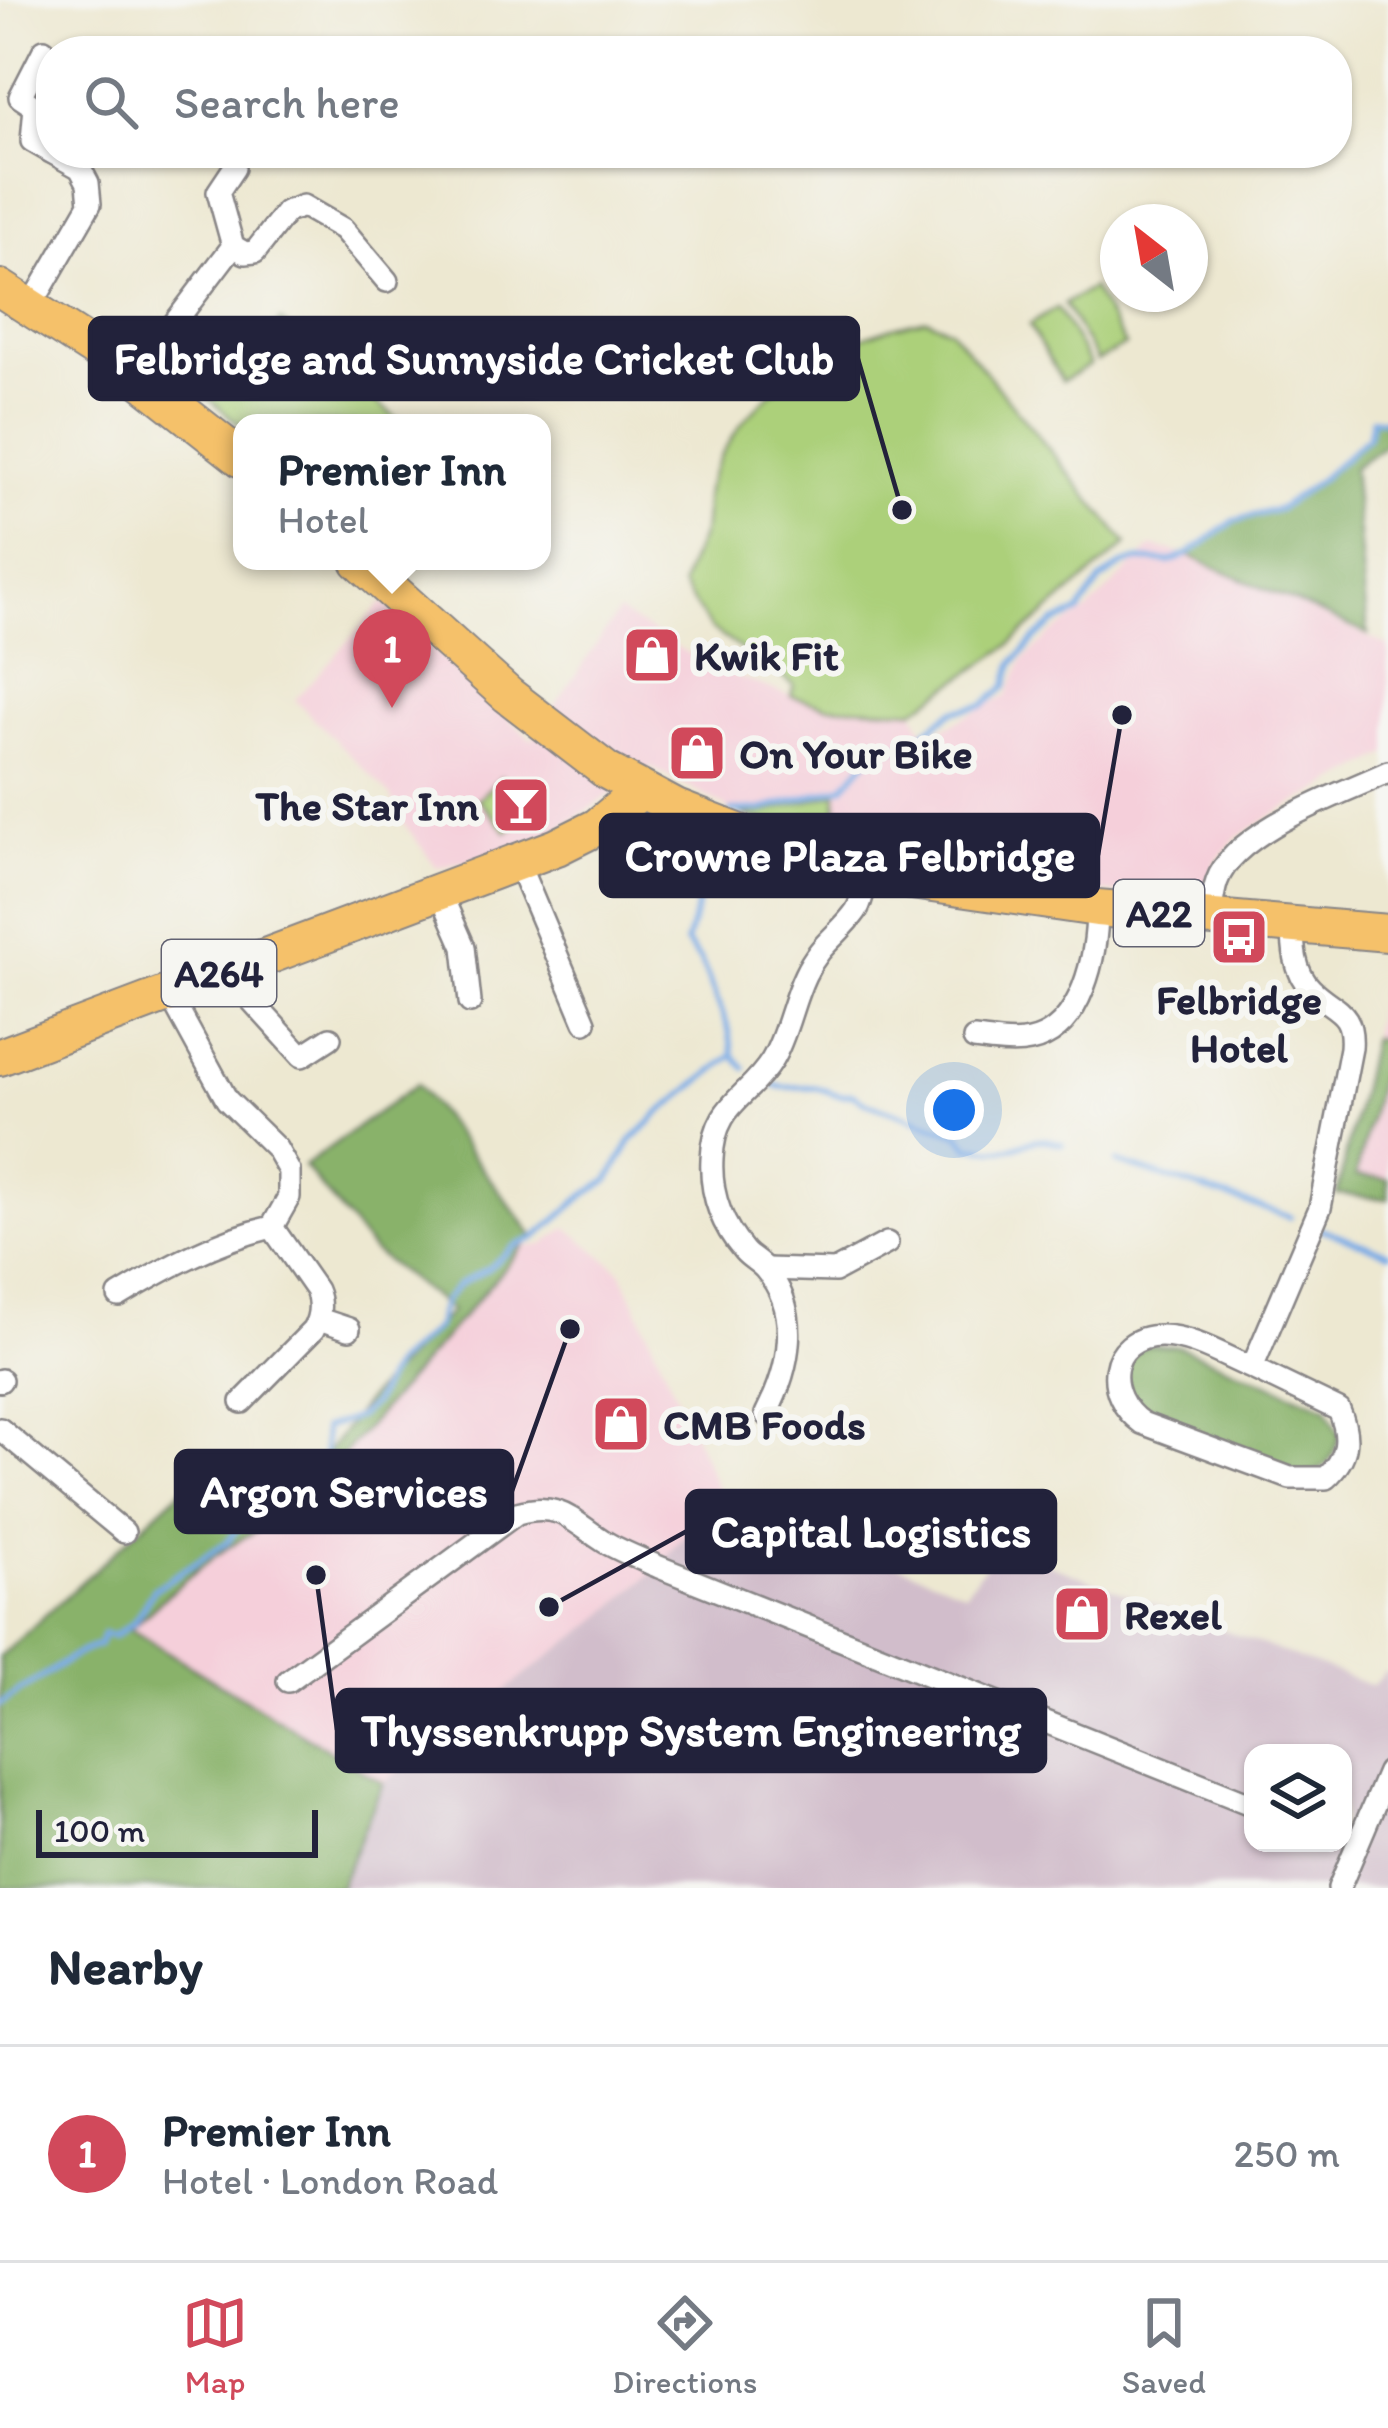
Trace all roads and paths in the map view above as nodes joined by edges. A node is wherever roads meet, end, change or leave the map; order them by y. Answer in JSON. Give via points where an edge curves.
{"nodes":[{"id":1,"x":36,"y":66,"type":"edge"},
{"id":2,"x":36,"y":143,"type":"edge"},
{"id":3,"x":80,"y":168,"type":"edge"},
{"id":4,"x":234,"y":168,"type":"dead end"},
{"id":5,"x":233,"y":246,"type":"junction"},
{"id":6,"x":387,"y":280,"type":"dead end"},
{"id":7,"x":15,"y":297,"type":"edge"},
{"id":8,"x":135,"y":375,"type":"junction"},
{"id":9,"x":233,"y":452,"type":"edge"},
{"id":10,"x":369,"y":570,"type":"edge"},
{"id":11,"x":1388,"y":772,"type":"edge"},
{"id":12,"x":640,"y":791,"type":"junction"},
{"id":13,"x":518,"y":863,"type":"junction"},
{"id":14,"x":866,"y":876,"type":"junction"},
{"id":15,"x":439,"y":890,"type":"junction"},
{"id":16,"x":1096,"y":908,"type":"junction"},
{"id":17,"x":1210,"y":917,"type":"junction"},
{"id":18,"x":1293,"y":925,"type":"junction"},
{"id":19,"x":1388,"y":932,"type":"edge"},
{"id":20,"x":234,"y":968,"type":"junction"},
{"id":21,"x":168,"y":992,"type":"junction"},
{"id":22,"x":470,"y":1002,"type":"dead end"},
{"id":23,"x":585,"y":1022,"type":"dead end"},
{"id":24,"x":330,"y":1038,"type":"dead end"},
{"id":25,"x":974,"y":1039,"type":"dead end"},
{"id":26,"x":0,"y":1057,"type":"edge"},
{"id":27,"x":272,"y":1227,"type":"junction"},
{"id":28,"x":887,"y":1243,"type":"dead end"},
{"id":29,"x":766,"y":1269,"type":"junction"},
{"id":30,"x":119,"y":1296,"type":"dead end"},
{"id":31,"x":319,"y":1319,"type":"junction"},
{"id":32,"x":349,"y":1329,"type":"dead end"},
{"id":33,"x":1252,"y":1367,"type":"junction"},
{"id":34,"x":242,"y":1402,"type":"dead end"},
{"id":35,"x":766,"y":1414,"type":"dead end"},
{"id":36,"x":0,"y":1429,"type":"edge"},
{"id":37,"x":124,"y":1532,"type":"dead end"},
{"id":38,"x":288,"y":1681,"type":"dead end"},
{"id":39,"x":1388,"y":1772,"type":"edge"},
{"id":40,"x":1244,"y":1801,"type":"edge"},
{"id":41,"x":1352,"y":1843,"type":"edge"},
{"id":42,"x":1349,"y":1852,"type":"edge"},
{"id":43,"x":1339,"y":1888,"type":"edge"}],
"edges":[{"from":1,"to":2,"type":"street","via":[[20,97],[35,107]]},
{"from":3,"to":7,"type":"street","via":[[90,204]]},
{"from":4,"to":5,"type":"street","via":[[218,192]]},
{"from":5,"to":6,"type":"street","via":[[255,252],[286,212],[303,206],[343,229]]},
{"from":5,"to":8,"type":"street"},
{"from":7,"to":8,"type":"highway"},
{"from":8,"to":9,"type":"highway"},
{"from":10,"to":12,"type":"highway","number":"A22","via":[[534,717]]},
{"from":11,"to":17,"type":"street","via":[[1240,847],[1218,877]]},
{"from":12,"to":13,"type":"highway","number":"A264","via":[[597,826]]},
{"from":12,"to":14,"type":"highway","number":"A22"},
{"from":13,"to":15,"type":"highway","number":"A264"},
{"from":13,"to":23,"type":"street"},
{"from":14,"to":16,"type":"highway","number":"A22"},
{"from":14,"to":29,"type":"street","via":[[858,909],[804,976],[772,1061],[722,1114],[712,1157],[717,1210]]},
{"from":15,"to":20,"type":"highway","number":"A264"},
{"from":15,"to":22,"type":"street","via":[[464,946]]},
{"from":16,"to":17,"type":"highway","number":"A22"},
{"from":16,"to":25,"type":"street","via":[[1088,975],[1054,1029],[1034,1041]]},
{"from":17,"to":18,"type":"highway","number":"A22"},
{"from":18,"to":19,"type":"highway","number":"A22"},
{"from":18,"to":33,"type":"street","via":[[1293,952],[1307,986],[1353,1028],[1320,1208]]},
{"from":20,"to":21,"type":"highway","number":"A264"},
{"from":20,"to":24,"type":"street","via":[[302,1056]]},
{"from":21,"to":26,"type":"highway","number":"A264"},
{"from":21,"to":27,"type":"street","via":[[227,1100],[289,1171],[289,1197]]},
{"from":27,"to":30,"type":"street","via":[[239,1235]]},
{"from":27,"to":31,"type":"street","via":[[316,1290]]},
{"from":28,"to":29,"type":"street","via":[[835,1270]]},
{"from":29,"to":35,"type":"street","via":[[790,1330]]},
{"from":31,"to":32,"type":"street"},
{"from":31,"to":34,"type":"street"},
{"from":33,"to":33,"type":"street","via":[[1339,1410],[1346,1452],[1326,1478],[1291,1478],[1142,1423],[1125,1411],[1114,1371],[1124,1351],[1165,1336]]},
{"from":36,"to":37,"type":"street"},
{"from":38,"to":40,"type":"street","via":[[517,1513],[562,1511],[659,1567]]},
{"from":39,"to":41,"type":"street"},
{"from":42,"to":43,"type":"street"}]}
